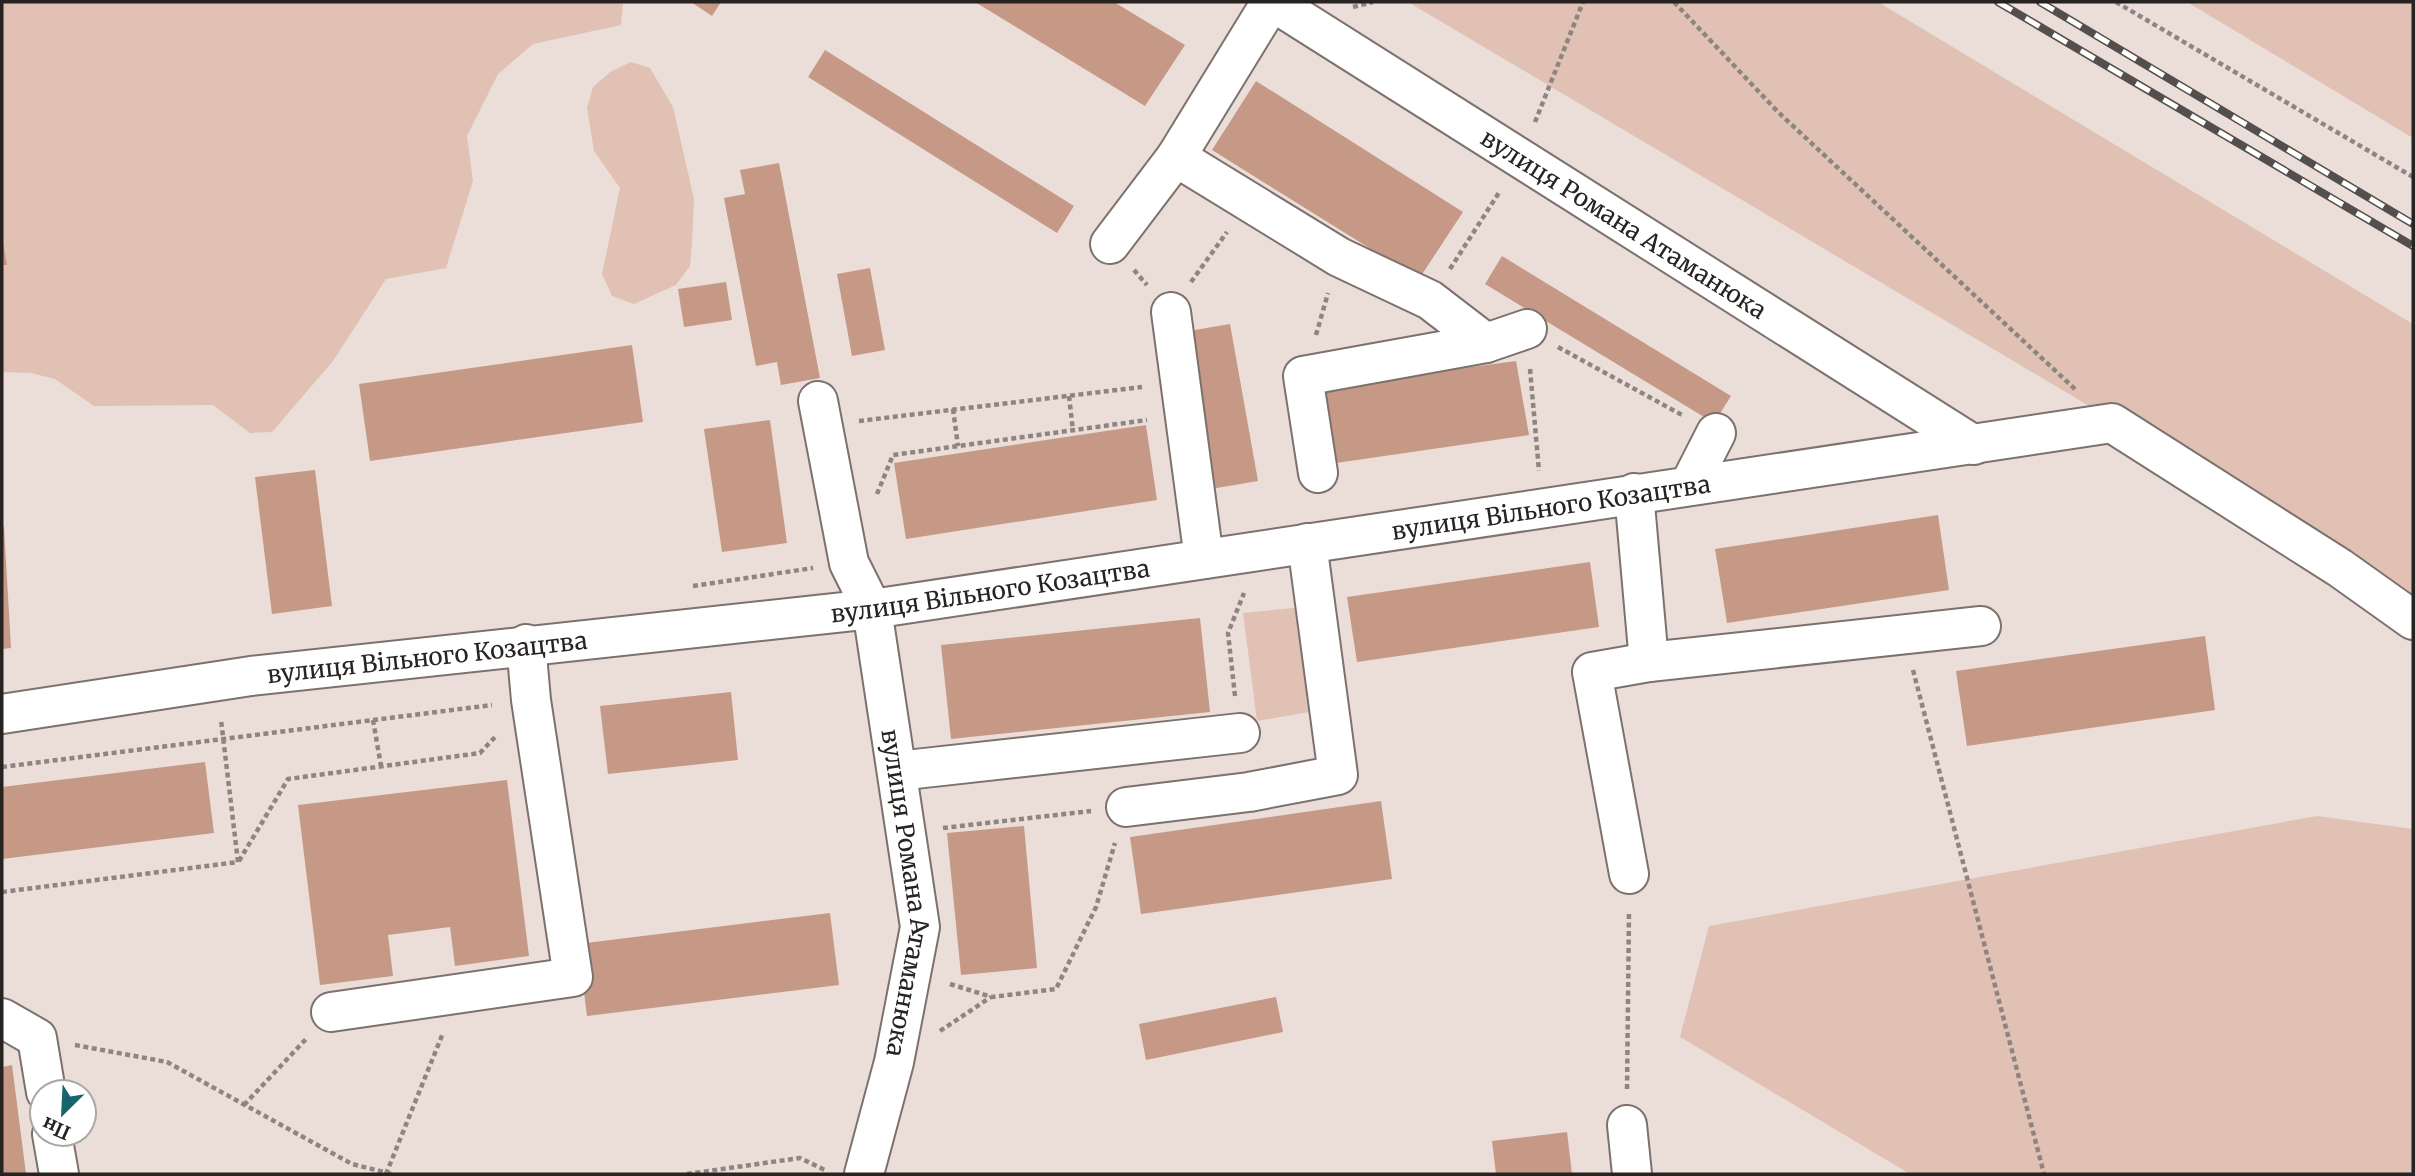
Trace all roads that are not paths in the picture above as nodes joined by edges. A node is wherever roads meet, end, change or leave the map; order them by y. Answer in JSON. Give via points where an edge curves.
{"nodes":[{"id":1,"x":1272,"y":2,"type":"edge"},
{"id":2,"x":1176,"y":157,"type":"junction"},
{"id":3,"x":1110,"y":244,"type":"road end"},
{"id":4,"x":1171,"y":312,"type":"road end"},
{"id":5,"x":1527,"y":329,"type":"road end"},
{"id":6,"x":1486,"y":343,"type":"junction"},
{"id":7,"x":819,"y":413,"type":"road end"},
{"id":8,"x":1716,"y":433,"type":"road end"},
{"id":9,"x":1974,"y":445,"type":"junction"},
{"id":10,"x":1318,"y":473,"type":"dead end"},
{"id":11,"x":1690,"y":484,"type":"junction"},
{"id":12,"x":1634,"y":493,"type":"junction"},
{"id":13,"x":1307,"y":543,"type":"junction"},
{"id":14,"x":1204,"y":559,"type":"junction"},
{"id":15,"x":872,"y":609,"type":"junction"},
{"id":16,"x":2413,"y":620,"type":"edge"},
{"id":17,"x":1981,"y":626,"type":"dead end"},
{"id":18,"x":526,"y":644,"type":"junction"},
{"id":19,"x":1649,"y":662,"type":"junction"},
{"id":20,"x":2,"y":713,"type":"edge"},
{"id":21,"x":1240,"y":733,"type":"dead end"},
{"id":22,"x":897,"y":771,"type":"junction"},
{"id":23,"x":1126,"y":807,"type":"road end"},
{"id":24,"x":1629,"y":874,"type":"road end"},
{"id":25,"x":331,"y":1012,"type":"road end"},
{"id":26,"x":2,"y":1018,"type":"edge"},
{"id":27,"x":44,"y":1078,"type":"edge"},
{"id":28,"x":1627,"y":1125,"type":"road end"},
{"id":29,"x":54,"y":1148,"type":"edge"},
{"id":30,"x":59,"y":1174,"type":"edge"},
{"id":31,"x":864,"y":1174,"type":"edge"},
{"id":32,"x":1632,"y":1174,"type":"edge"}],
"edges":[{"from":1,"to":2,"type":"street"},
{"from":1,"to":9,"type":"street","name":"вулиця Романа Атаманюка"},
{"from":2,"to":3,"type":"street"},
{"from":2,"to":6,"type":"street","via":[[1339,257],[1430,300]]},
{"from":4,"to":14,"type":"street"},
{"from":5,"to":6,"type":"street"},
{"from":6,"to":10,"type":"street","via":[[1303,376]]},
{"from":7,"to":15,"type":"street","name":"вулиця Романа Атаманюка","via":[[849,563]]},
{"from":8,"to":11,"type":"street"},
{"from":9,"to":11,"type":"street","name":"вулиця Вільного Козацтва"},
{"from":9,"to":16,"type":"street","name":"вулиця Вільного Козацтва","via":[[2112,423],[2340,568]]},
{"from":11,"to":12,"type":"street","name":"вулиця Вільного Козацтва"},
{"from":12,"to":13,"type":"street","name":"вулиця Вільного Козацтва"},
{"from":12,"to":19,"type":"street"},
{"from":13,"to":14,"type":"street","name":"вулиця Вільного Козацтва"},
{"from":13,"to":23,"type":"street","via":[[1338,775],[1250,792]]},
{"from":14,"to":15,"type":"street","name":"вулиця Вільного Козацтва"},
{"from":15,"to":18,"type":"street","name":"вулиця Вільного Козацтва"},
{"from":15,"to":22,"type":"street","name":"вулиця Романа Атаманюка"},
{"from":17,"to":19,"type":"street"},
{"from":18,"to":20,"type":"street","name":"вулиця Вільного Козацтва","via":[[217,681]]},
{"from":18,"to":25,"type":"street","via":[[573,977]]},
{"from":19,"to":24,"type":"street","via":[[1592,672]]},
{"from":21,"to":22,"type":"street"},
{"from":22,"to":31,"type":"street","name":"вулиця Романа Атаманюка","via":[[920,927],[894,1062]]},
{"from":26,"to":27,"type":"street","via":[[37,1038]]},
{"from":28,"to":32,"type":"street"},
{"from":29,"to":30,"type":"street"}]}
